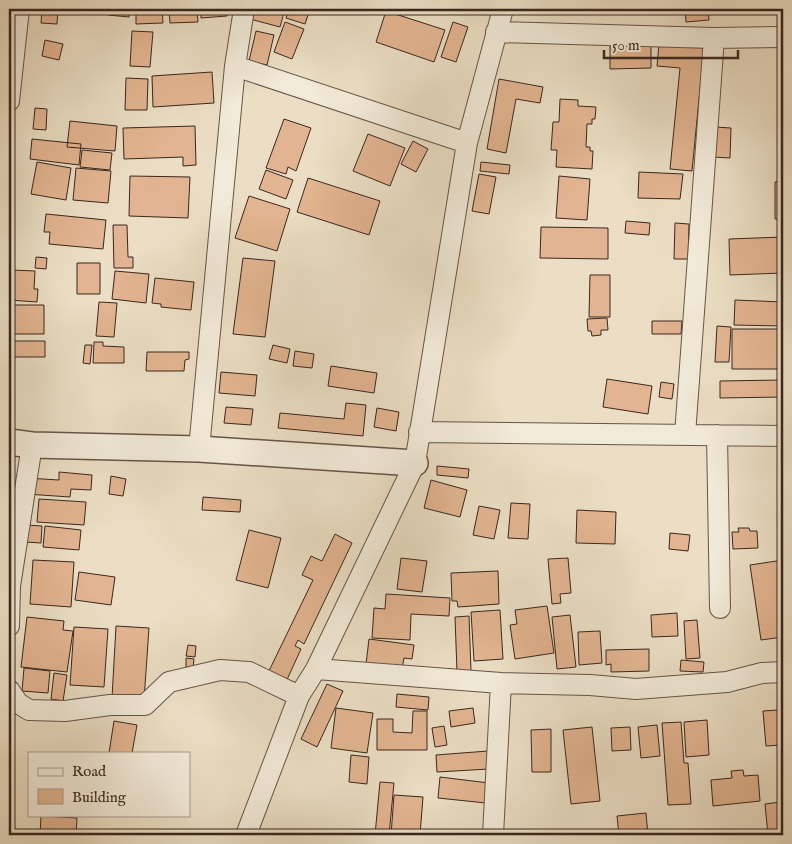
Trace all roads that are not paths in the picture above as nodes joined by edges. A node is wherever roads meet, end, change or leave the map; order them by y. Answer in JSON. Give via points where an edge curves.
{"nodes":[{"id":1,"x":19,"y":9,"type":"edge"},
{"id":2,"x":244,"y":9,"type":"edge"},
{"id":3,"x":504,"y":9,"type":"edge"},
{"id":4,"x":496,"y":32,"type":"junction"},
{"id":5,"x":783,"y":37,"type":"edge"},
{"id":6,"x":714,"y":38,"type":"junction"},
{"id":7,"x":235,"y":66,"type":"junction"},
{"id":8,"x":9,"y":102,"type":"edge"},
{"id":9,"x":466,"y":143,"type":"junction"},
{"id":10,"x":419,"y":432,"type":"junction"},
{"id":11,"x":685,"y":435,"type":"junction"},
{"id":12,"x":717,"y":435,"type":"junction"},
{"id":13,"x":783,"y":436,"type":"edge"},
{"id":14,"x":20,"y":443,"type":"edge"},
{"id":15,"x":199,"y":449,"type":"junction"},
{"id":16,"x":415,"y":463,"type":"junction"},
{"id":17,"x":720,"y":608,"type":"dead end"},
{"id":18,"x":9,"y":626,"type":"edge"},
{"id":19,"x":316,"y":669,"type":"junction"},
{"id":20,"x":783,"y":672,"type":"edge"},
{"id":21,"x":501,"y":683,"type":"junction"},
{"id":22,"x":9,"y":690,"type":"edge"},
{"id":23,"x":299,"y":696,"type":"junction"},
{"id":24,"x":246,"y":835,"type":"edge"},
{"id":25,"x":493,"y":835,"type":"edge"}],
"edges":[{"from":1,"to":8,"type":"street"},
{"from":2,"to":7,"type":"street"},
{"from":3,"to":4,"type":"street"},
{"from":4,"to":6,"type":"street"},
{"from":4,"to":9,"type":"street"},
{"from":5,"to":6,"type":"street"},
{"from":6,"to":11,"type":"street"},
{"from":7,"to":9,"type":"street"},
{"from":7,"to":15,"type":"street"},
{"from":9,"to":10,"type":"street"},
{"from":10,"to":11,"type":"street"},
{"from":10,"to":16,"type":"street"},
{"from":11,"to":12,"type":"street"},
{"from":12,"to":13,"type":"street"},
{"from":12,"to":17,"type":"street"},
{"from":14,"to":15,"type":"street"},
{"from":14,"to":18,"type":"street"},
{"from":15,"to":16,"type":"street"},
{"from":16,"to":19,"type":"street"},
{"from":19,"to":21,"type":"street"},
{"from":19,"to":23,"type":"street"},
{"from":20,"to":21,"type":"street","via":[[762,673],[727,682],[636,689]]},
{"from":21,"to":25,"type":"street"},
{"from":22,"to":23,"type":"street","via":[[18,703],[29,710],[65,711],[110,705],[144,705],[169,682],[228,670],[249,672]]},
{"from":23,"to":24,"type":"street"}]}
